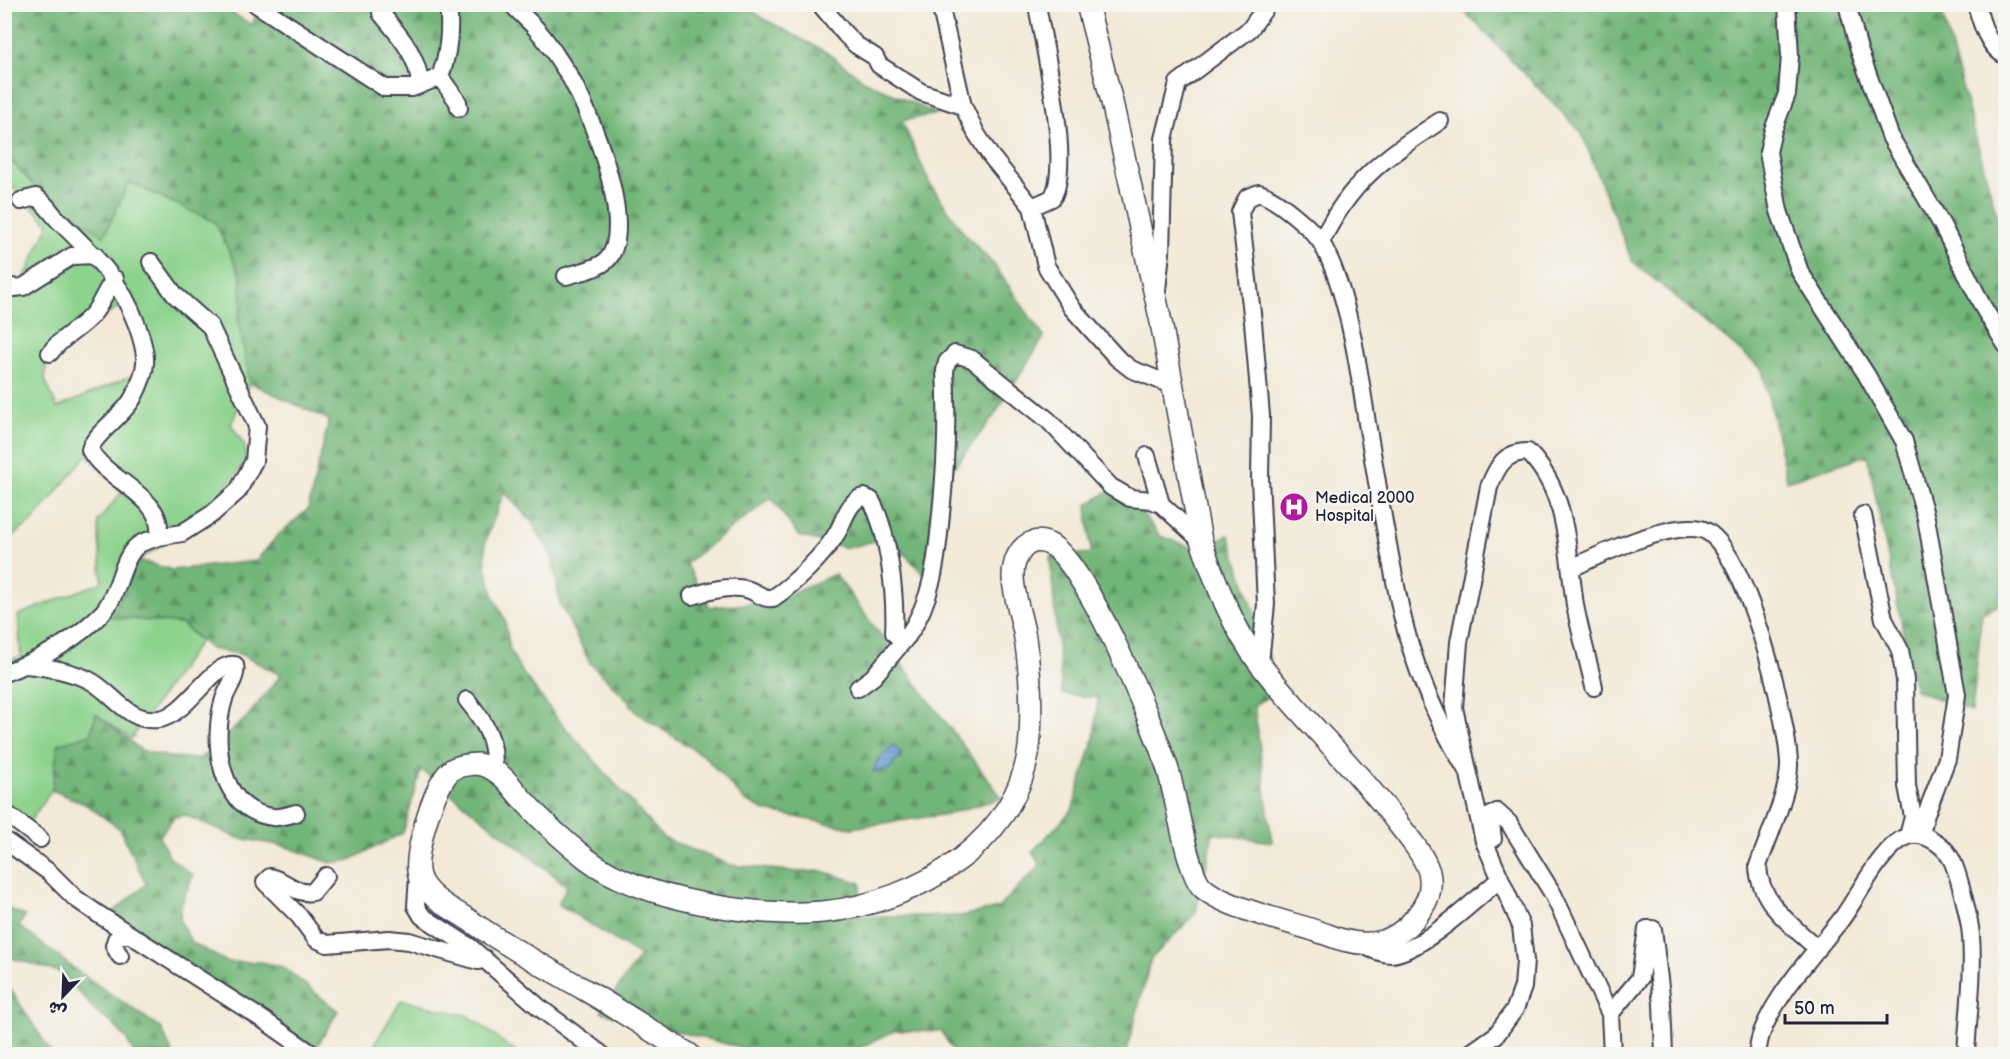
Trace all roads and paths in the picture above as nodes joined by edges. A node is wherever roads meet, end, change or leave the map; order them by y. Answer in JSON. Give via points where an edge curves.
{"nodes":[{"id":1,"x":256,"y":4,"type":"edge"},
{"id":2,"x":448,"y":4,"type":"edge"},
{"id":3,"x":512,"y":4,"type":"edge"},
{"id":4,"x":820,"y":4,"type":"edge"},
{"id":5,"x":940,"y":4,"type":"edge"},
{"id":6,"x":1036,"y":4,"type":"edge"},
{"id":7,"x":1087,"y":4,"type":"edge"},
{"id":8,"x":1268,"y":4,"type":"edge"},
{"id":9,"x":1787,"y":4,"type":"edge"},
{"id":10,"x":1847,"y":4,"type":"edge"},
{"id":11,"x":1976,"y":4,"type":"edge"},
{"id":12,"x":381,"y":13,"type":"dead end"},
{"id":13,"x":2006,"y":56,"type":"edge"},
{"id":14,"x":440,"y":77,"type":"junction"},
{"id":15,"x":420,"y":86,"type":"junction"},
{"id":16,"x":963,"y":106,"type":"junction"},
{"id":17,"x":459,"y":108,"type":"dead end"},
{"id":18,"x":1440,"y":121,"type":"dead end"},
{"id":19,"x":21,"y":201,"type":"dead end"},
{"id":20,"x":1032,"y":207,"type":"junction"},
{"id":21,"x":1321,"y":242,"type":"junction"},
{"id":22,"x":95,"y":255,"type":"junction"},
{"id":23,"x":151,"y":262,"type":"dead end"},
{"id":24,"x":566,"y":276,"type":"dead end"},
{"id":25,"x":115,"y":279,"type":"junction"},
{"id":26,"x":4,"y":284,"type":"edge"},
{"id":27,"x":1155,"y":300,"type":"junction"},
{"id":28,"x":2006,"y":345,"type":"edge"},
{"id":29,"x":50,"y":353,"type":"dead end"},
{"id":30,"x":1174,"y":386,"type":"junction"},
{"id":31,"x":1147,"y":456,"type":"dead end"},
{"id":32,"x":1161,"y":504,"type":"junction"},
{"id":33,"x":1863,"y":515,"type":"dead end"},
{"id":34,"x":158,"y":537,"type":"junction"},
{"id":35,"x":1201,"y":541,"type":"junction"},
{"id":36,"x":1572,"y":568,"type":"junction"},
{"id":37,"x":692,"y":596,"type":"dead end"},
{"id":38,"x":905,"y":639,"type":"junction"},
{"id":39,"x":1260,"y":663,"type":"junction"},
{"id":40,"x":26,"y":665,"type":"junction"},
{"id":41,"x":4,"y":673,"type":"edge"},
{"id":42,"x":1594,"y":687,"type":"dead end"},
{"id":43,"x":858,"y":688,"type":"dead end"},
{"id":44,"x":467,"y":700,"type":"dead end"},
{"id":45,"x":493,"y":769,"type":"junction"},
{"id":46,"x":1466,"y":770,"type":"junction"},
{"id":47,"x":4,"y":812,"type":"edge"},
{"id":48,"x":296,"y":813,"type":"dead end"},
{"id":49,"x":1914,"y":835,"type":"junction"},
{"id":50,"x":40,"y":839,"type":"dead end"},
{"id":51,"x":4,"y":840,"type":"edge"},
{"id":52,"x":326,"y":876,"type":"dead end"},
{"id":53,"x":418,"y":876,"type":"junction"},
{"id":54,"x":1498,"y":876,"type":"junction"},
{"id":55,"x":127,"y":933,"type":"junction"},
{"id":56,"x":1364,"y":945,"type":"junction"},
{"id":57,"x":1818,"y":949,"type":"junction"},
{"id":58,"x":120,"y":956,"type":"dead end"},
{"id":59,"x":484,"y":958,"type":"junction"},
{"id":60,"x":1610,"y":1014,"type":"junction"},
{"id":61,"x":312,"y":1054,"type":"edge"},
{"id":62,"x":601,"y":1054,"type":"edge"},
{"id":63,"x":689,"y":1054,"type":"edge"},
{"id":64,"x":1470,"y":1054,"type":"edge"},
{"id":65,"x":1612,"y":1054,"type":"edge"},
{"id":66,"x":1664,"y":1054,"type":"edge"},
{"id":67,"x":1758,"y":1054,"type":"edge"},
{"id":68,"x":1965,"y":1054,"type":"edge"}],
"edges":[{"from":1,"to":15,"type":"street","via":[[370,81],[397,89]]},
{"from":2,"to":14,"type":"street","via":[[446,60]]},
{"from":3,"to":24,"type":"street","via":[[539,31],[585,106],[615,205],[615,248],[607,260]]},
{"from":4,"to":16,"type":"street","via":[[879,65],[921,92]]},
{"from":5,"to":16,"type":"street"},
{"from":6,"to":20,"type":"street","via":[[1052,90],[1059,178],[1052,198]]},
{"from":7,"to":27,"type":"street"},
{"from":8,"to":27,"type":"street","via":[[1250,29],[1178,83],[1164,139],[1161,253]]},
{"from":9,"to":49,"type":"street","via":[[1787,94],[1768,153],[1779,212],[1800,272],[1904,441],[1926,518],[1957,695],[1947,759]]},
{"from":10,"to":28,"type":"street","via":[[1891,138]]},
{"from":11,"to":13,"type":"street","via":[[1991,42],[1997,52]]},
{"from":12,"to":15,"type":"street","via":[[412,52]]},
{"from":14,"to":15,"type":"street"},
{"from":14,"to":17,"type":"street"},
{"from":16,"to":20,"type":"street","via":[[990,155]]},
{"from":18,"to":21,"type":"street","via":[[1366,175],[1344,200]]},
{"from":19,"to":22,"type":"street","via":[[36,197],[44,202]]},
{"from":20,"to":30,"type":"street","via":[[1046,266],[1072,308],[1131,369]]},
{"from":21,"to":39,"type":"street","via":[[1268,195],[1252,195],[1242,204],[1240,224],[1261,416],[1266,604]]},
{"from":21,"to":46,"type":"street","via":[[1352,334],[1403,617],[1430,704]]},
{"from":22,"to":25,"type":"street"},
{"from":22,"to":26,"type":"street","via":[[72,256],[23,287]]},
{"from":23,"to":34,"type":"street","via":[[175,295],[210,326],[257,426],[254,461],[238,491],[182,533]]},
{"from":25,"to":29,"type":"street","via":[[95,312]]},
{"from":25,"to":34,"type":"street","via":[[143,340],[145,370],[127,407],[94,440],[90,450],[154,510],[159,518]]},
{"from":27,"to":30,"type":"street"},
{"from":30,"to":35,"type":"street"},
{"from":31,"to":32,"type":"street"},
{"from":32,"to":35,"type":"street"},
{"from":32,"to":38,"type":"street","via":[[1131,498],[1111,487],[1048,420],[972,359],[955,354],[946,362],[945,371],[948,434],[935,571],[926,604]]},
{"from":33,"to":49,"type":"street","via":[[1884,619],[1900,650],[1905,680],[1907,786]]},
{"from":34,"to":40,"type":"street","via":[[138,544],[133,550],[104,611],[61,646]]},
{"from":35,"to":39,"type":"street","via":[[1235,623]]},
{"from":36,"to":42,"type":"street","via":[[1575,605]]},
{"from":36,"to":46,"type":"street","via":[[1566,526],[1549,480],[1528,452],[1508,456],[1498,466],[1490,487],[1454,681],[1454,708]]},
{"from":36,"to":57,"type":"street","via":[[1672,531],[1701,529],[1713,535],[1723,549],[1762,635],[1786,729],[1789,769],[1758,866],[1758,881],[1766,898]]},
{"from":37,"to":38,"type":"street","via":[[744,589],[766,599],[773,598],[827,546],[852,503],[864,497],[871,500],[881,524],[894,633]]},
{"from":38,"to":43,"type":"street","via":[[873,677]]},
{"from":39,"to":56,"type":"street","via":[[1389,812],[1422,855],[1431,878],[1429,896],[1411,923],[1397,935]]},
{"from":40,"to":41,"type":"street"},
{"from":40,"to":48,"type":"street","via":[[79,676],[100,686],[122,708],[148,719],[160,719],[185,704],[217,671],[228,664],[235,665],[223,700],[218,746],[231,791],[243,804],[274,818]]},
{"from":44,"to":45,"type":"street","via":[[491,736]]},
{"from":45,"to":53,"type":"street","via":[[466,765],[453,769],[443,780],[423,836]]},
{"from":45,"to":56,"type":"street","via":[[592,863],[660,895],[772,911],[822,912],[870,903],[911,888],[939,874],[986,836],[1005,813],[1021,777],[1030,743],[1030,694],[1013,578],[1014,559],[1021,548],[1036,542],[1048,543],[1069,564],[1087,592],[1148,713],[1168,771],[1191,868],[1203,888],[1250,910]]},
{"from":46,"to":54,"type":"street","via":[[1484,841]]},
{"from":47,"to":50,"type":"street"},
{"from":49,"to":57,"type":"street","via":[[1893,846]]},
{"from":49,"to":68,"type":"street","via":[[1935,842],[1950,856],[1971,933]]},
{"from":51,"to":55,"type":"street","via":[[49,872],[75,898]]},
{"from":52,"to":59,"type":"street","via":[[313,892],[305,893],[279,879],[270,877],[265,882],[316,939],[327,944],[389,939],[478,961]]},
{"from":53,"to":59,"type":"street","via":[[416,906],[422,916]]},
{"from":53,"to":63,"type":"street","via":[[434,897],[489,934]]},
{"from":54,"to":56,"type":"street","via":[[1429,938],[1408,950],[1391,954]]},
{"from":54,"to":60,"type":"street","via":[[1492,812],[1509,823],[1553,894]]},
{"from":54,"to":64,"type":"street","via":[[1521,926],[1523,987],[1515,1009],[1496,1035]]},
{"from":55,"to":58,"type":"street","via":[[116,939],[114,946]]},
{"from":55,"to":61,"type":"street"},
{"from":57,"to":67,"type":"street","via":[[1766,1020]]},
{"from":59,"to":62,"type":"street","via":[[540,1008]]},
{"from":60,"to":65,"type":"street"},
{"from":60,"to":66,"type":"street","via":[[1640,978],[1647,929],[1653,929]]}]}
